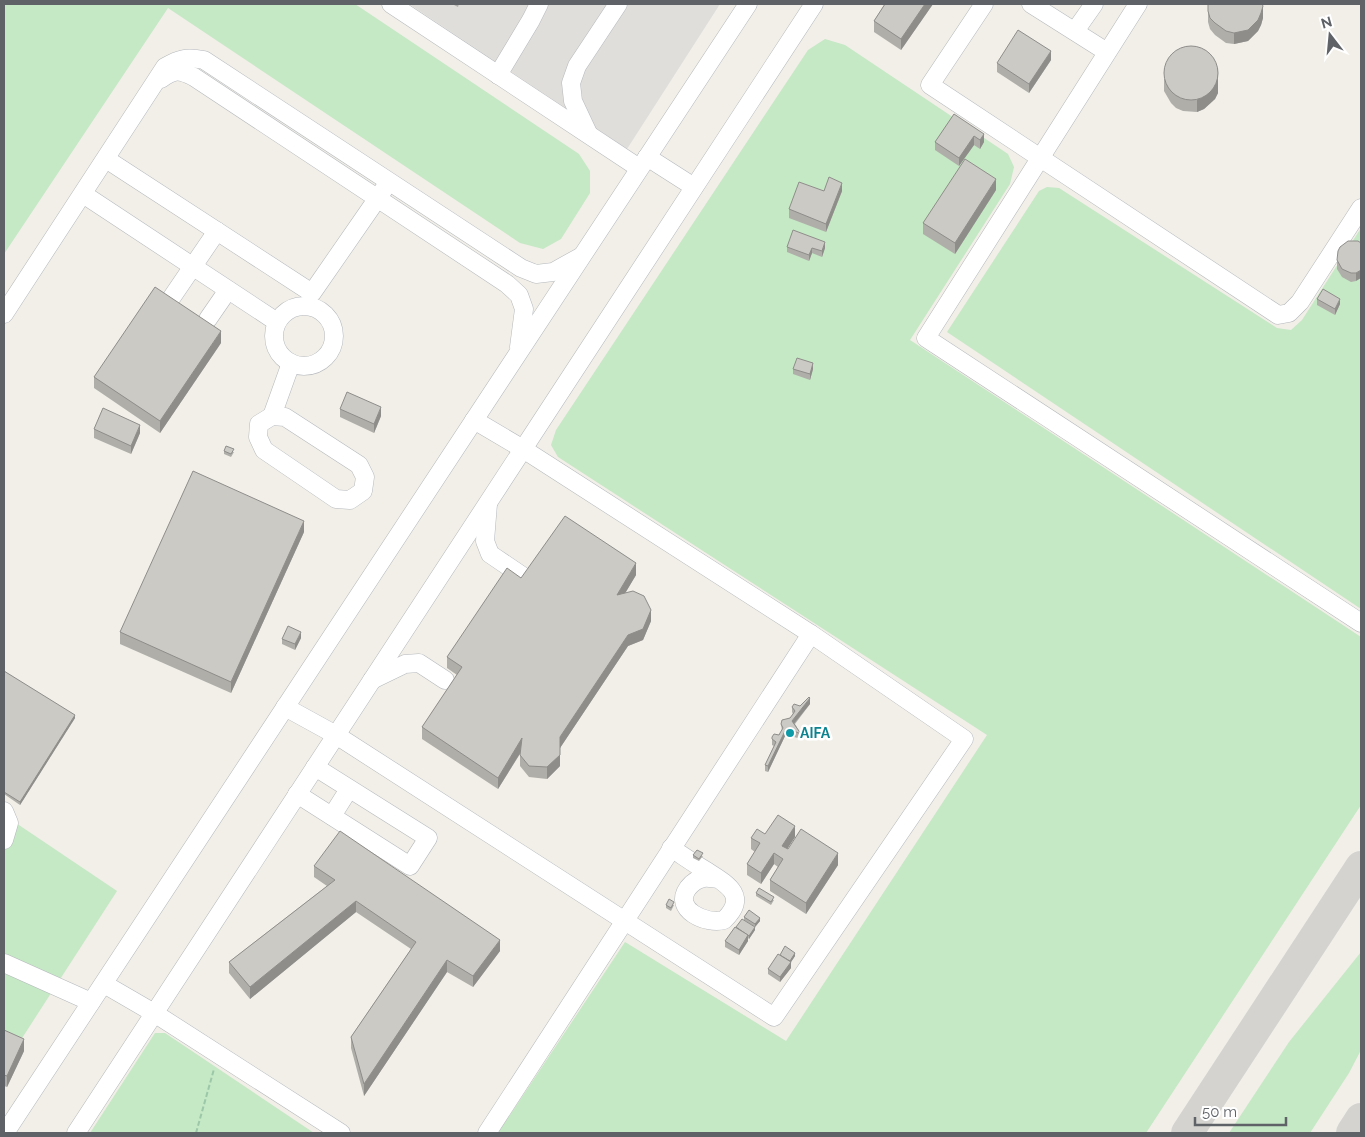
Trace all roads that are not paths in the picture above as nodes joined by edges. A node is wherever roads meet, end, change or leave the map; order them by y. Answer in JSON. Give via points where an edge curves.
{"nodes":[{"id":1,"x":391,"y":4,"type":"edge"},
{"id":2,"x":538,"y":4,"type":"edge"},
{"id":3,"x":618,"y":4,"type":"edge"},
{"id":4,"x":748,"y":4,"type":"edge"},
{"id":5,"x":814,"y":4,"type":"edge"},
{"id":6,"x":984,"y":4,"type":"edge"},
{"id":7,"x":1030,"y":4,"type":"edge"},
{"id":8,"x":1094,"y":4,"type":"edge"},
{"id":9,"x":1138,"y":4,"type":"edge"},
{"id":10,"x":1075,"y":32,"type":"junction"},
{"id":11,"x":1107,"y":52,"type":"junction"},
{"id":12,"x":498,"y":75,"type":"junction"},
{"id":13,"x":153,"y":85,"type":"junction"},
{"id":14,"x":588,"y":134,"type":"junction"},
{"id":15,"x":1040,"y":158,"type":"junction"},
{"id":16,"x":106,"y":159,"type":"junction"},
{"id":17,"x":643,"y":162,"type":"junction"},
{"id":18,"x":389,"y":181,"type":"junction"},
{"id":19,"x":694,"y":187,"type":"junction"},
{"id":20,"x":83,"y":194,"type":"junction"},
{"id":21,"x":377,"y":198,"type":"junction"},
{"id":22,"x":1361,"y":208,"type":"edge"},
{"id":23,"x":217,"y":231,"type":"junction"},
{"id":24,"x":583,"y":255,"type":"junction"},
{"id":25,"x":193,"y":266,"type":"junction"},
{"id":26,"x":228,"y":290,"type":"junction"},
{"id":27,"x":172,"y":297,"type":"edge"},
{"id":28,"x":312,"y":300,"type":"junction"},
{"id":29,"x":4,"y":314,"type":"edge"},
{"id":30,"x":208,"y":319,"type":"dead end"},
{"id":31,"x":278,"y":322,"type":"junction"},
{"id":32,"x":518,"y":354,"type":"junction"},
{"id":33,"x":291,"y":363,"type":"junction"},
{"id":34,"x":272,"y":416,"type":"junction"},
{"id":35,"x":474,"y":420,"type":"junction"},
{"id":36,"x":523,"y":448,"type":"junction"},
{"id":37,"x":488,"y":502,"type":"junction"},
{"id":38,"x":524,"y":577,"type":"edge"},
{"id":39,"x":1361,"y":623,"type":"edge"},
{"id":40,"x":810,"y":634,"type":"junction"},
{"id":41,"x":372,"y":680,"type":"junction"},
{"id":42,"x":445,"y":680,"type":"dead end"},
{"id":43,"x":285,"y":707,"type":"junction"},
{"id":44,"x":336,"y":735,"type":"junction"},
{"id":45,"x":315,"y":767,"type":"junction"},
{"id":46,"x":350,"y":789,"type":"junction"},
{"id":47,"x":297,"y":794,"type":"junction"},
{"id":48,"x":4,"y":811,"type":"edge"},
{"id":49,"x":332,"y":816,"type":"junction"},
{"id":50,"x":4,"y":840,"type":"edge"},
{"id":51,"x":671,"y":848,"type":"junction"},
{"id":52,"x":719,"y":880,"type":"junction"},
{"id":53,"x":673,"y":899,"type":"edge"},
{"id":54,"x":688,"y":909,"type":"junction"},
{"id":55,"x":624,"y":920,"type":"junction"},
{"id":56,"x":4,"y":963,"type":"edge"},
{"id":57,"x":104,"y":984,"type":"junction"},
{"id":58,"x":91,"y":1002,"type":"junction"},
{"id":59,"x":154,"y":1013,"type":"junction"},
{"id":60,"x":10,"y":1113,"type":"edge"},
{"id":61,"x":5,"y":1133,"type":"edge"},
{"id":62,"x":76,"y":1133,"type":"edge"},
{"id":63,"x":341,"y":1133,"type":"edge"},
{"id":64,"x":486,"y":1133,"type":"edge"}],
"edges":[{"from":1,"to":12,"type":"street"},
{"from":2,"to":12,"type":"street"},
{"from":3,"to":14,"type":"street","via":[[578,66],[571,83],[573,101]]},
{"from":4,"to":17,"type":"street"},
{"from":5,"to":19,"type":"street"},
{"from":6,"to":15,"type":"street","via":[[930,85]]},
{"from":7,"to":10,"type":"street"},
{"from":8,"to":10,"type":"street"},
{"from":9,"to":11,"type":"street"},
{"from":10,"to":11,"type":"street"},
{"from":11,"to":15,"type":"street"},
{"from":12,"to":14,"type":"street"},
{"from":13,"to":16,"type":"street"},
{"from":13,"to":18,"type":"street","via":[[165,67],[175,61],[189,57],[204,60]]},
{"from":13,"to":21,"type":"street","via":[[179,70],[194,77]]},
{"from":14,"to":17,"type":"street"},
{"from":15,"to":22,"type":"street","via":[[1278,315],[1289,313],[1300,302]]},
{"from":15,"to":39,"type":"street","via":[[926,338]]},
{"from":16,"to":20,"type":"street"},
{"from":16,"to":23,"type":"street"},
{"from":17,"to":19,"type":"street"},
{"from":17,"to":24,"type":"street"},
{"from":18,"to":21,"type":"street"},
{"from":18,"to":24,"type":"street","via":[[521,268],[536,274],[553,272]]},
{"from":19,"to":36,"type":"street"},
{"from":20,"to":25,"type":"street"},
{"from":20,"to":29,"type":"street"},
{"from":21,"to":28,"type":"street"},
{"from":21,"to":32,"type":"street","via":[[508,284],[519,295],[524,309]]},
{"from":23,"to":25,"type":"street"},
{"from":23,"to":28,"type":"street"},
{"from":24,"to":32,"type":"street"},
{"from":25,"to":26,"type":"street"},
{"from":25,"to":27,"type":"street"},
{"from":26,"to":30,"type":"street"},
{"from":26,"to":31,"type":"street"},
{"from":28,"to":31,"type":"street","via":[[292,308]]},
{"from":28,"to":33,"type":"street","via":[[332,324],[335,339],[332,349],[326,357],[310,366]]},
{"from":31,"to":33,"type":"street","via":[[274,341],[283,357]]},
{"from":32,"to":35,"type":"street"},
{"from":33,"to":34,"type":"street"},
{"from":34,"to":34,"type":"street","via":[[285,417],[359,466],[364,477],[363,491],[350,500],[336,499],[264,450],[258,437],[259,424]]},
{"from":35,"to":36,"type":"street"},
{"from":35,"to":43,"type":"street"},
{"from":36,"to":37,"type":"street"},
{"from":36,"to":40,"type":"street"},
{"from":37,"to":38,"type":"street","via":[[485,541],[490,554]]},
{"from":37,"to":41,"type":"street"},
{"from":40,"to":51,"type":"street"},
{"from":40,"to":55,"type":"street","via":[[964,739],[774,1017]]},
{"from":41,"to":42,"type":"street","via":[[405,664],[419,663]]},
{"from":41,"to":44,"type":"street"},
{"from":43,"to":44,"type":"street"},
{"from":43,"to":57,"type":"street"},
{"from":44,"to":45,"type":"street"},
{"from":44,"to":55,"type":"street"},
{"from":45,"to":46,"type":"street"},
{"from":45,"to":47,"type":"street"},
{"from":46,"to":49,"type":"street"},
{"from":46,"to":49,"type":"street","via":[[428,838],[410,866]]},
{"from":47,"to":49,"type":"street"},
{"from":47,"to":59,"type":"street"},
{"from":48,"to":50,"type":"street","via":[[9,824]]},
{"from":51,"to":52,"type":"street"},
{"from":51,"to":55,"type":"street"},
{"from":52,"to":54,"type":"street","via":[[702,878],[694,881],[685,892],[684,903]]},
{"from":52,"to":54,"type":"street","via":[[728,885],[735,898],[733,910],[724,920],[709,921]]},
{"from":53,"to":54,"type":"street"},
{"from":55,"to":64,"type":"street"},
{"from":56,"to":58,"type":"street"},
{"from":57,"to":58,"type":"street"},
{"from":57,"to":59,"type":"street"},
{"from":58,"to":60,"type":"street"},
{"from":59,"to":62,"type":"street"},
{"from":59,"to":63,"type":"street"},
{"from":60,"to":61,"type":"street"}]}
